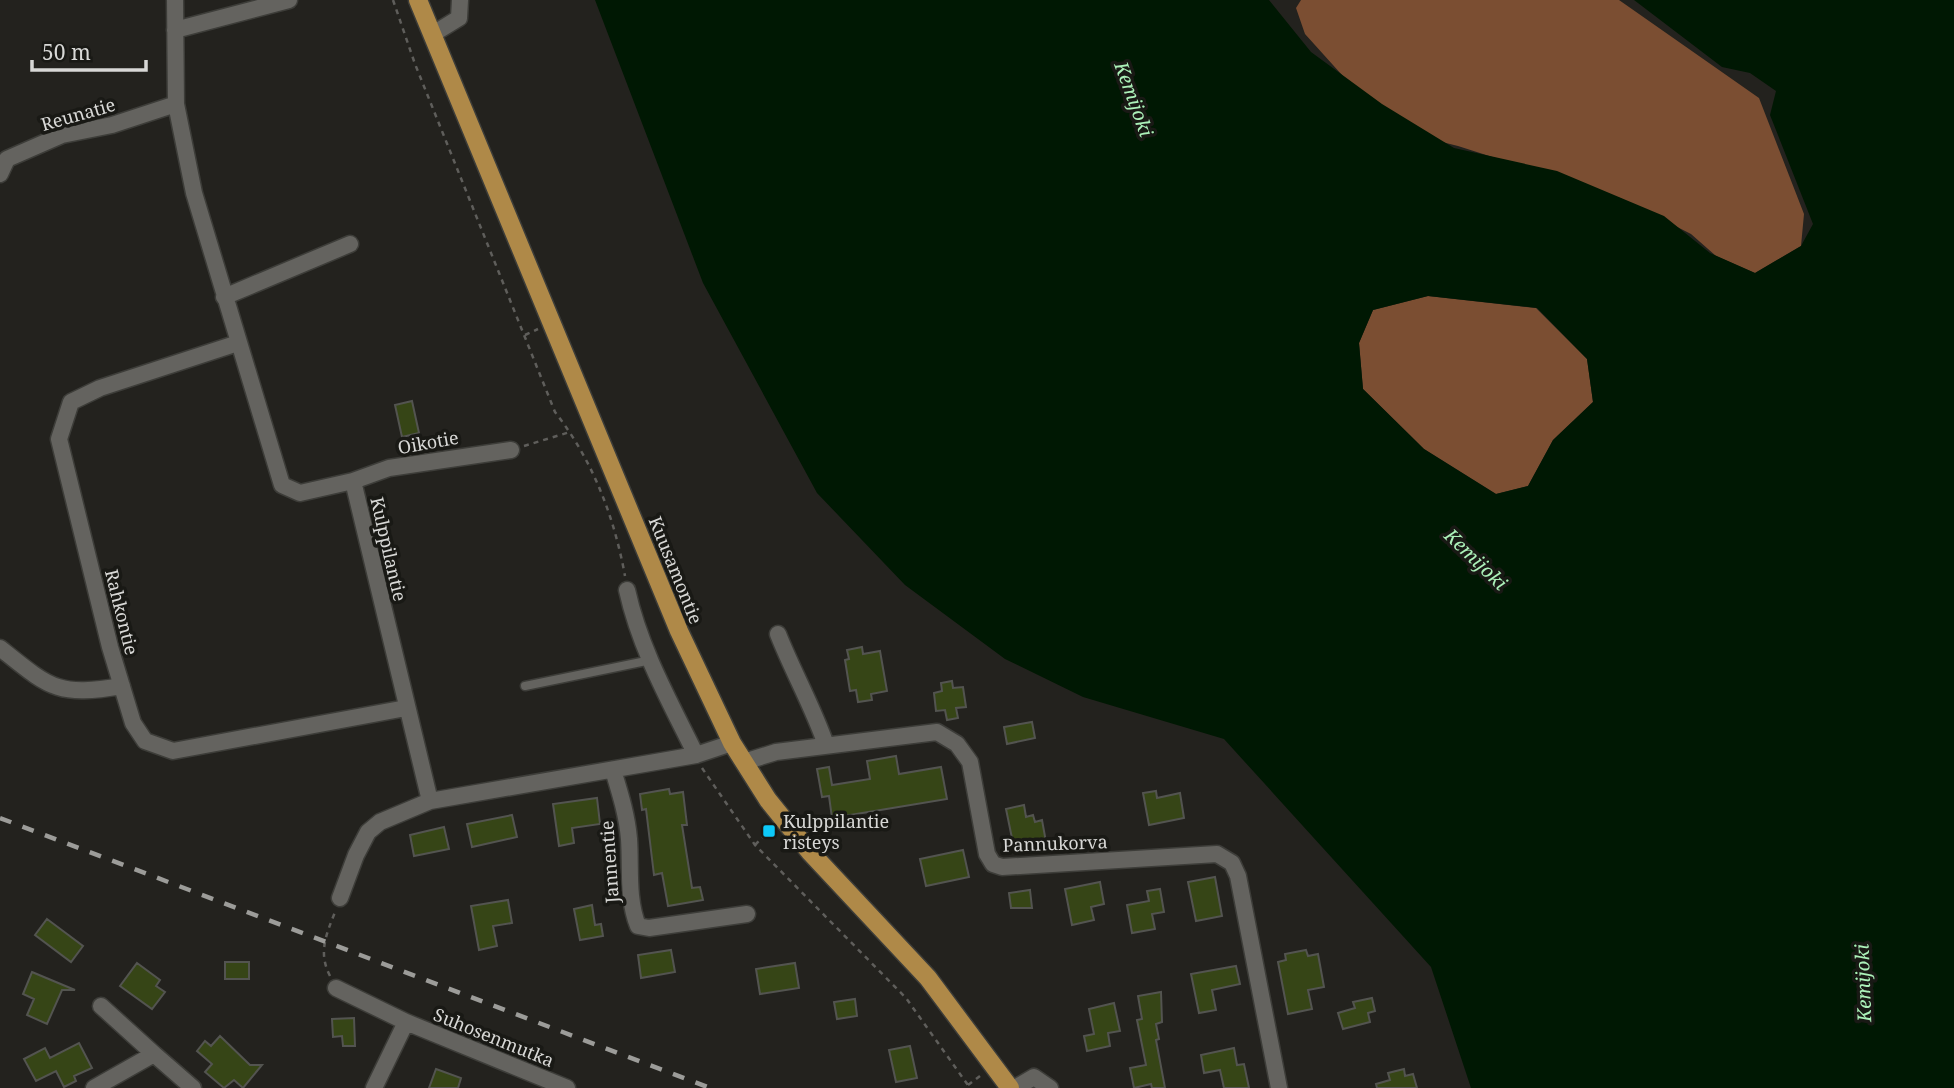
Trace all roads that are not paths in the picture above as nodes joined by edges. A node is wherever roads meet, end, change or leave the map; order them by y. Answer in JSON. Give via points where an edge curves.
{"nodes":[{"id":1,"x":175,"y":0,"type":"edge"},
{"id":2,"x":289,"y":0,"type":"edge"},
{"id":3,"x":418,"y":0,"type":"edge"},
{"id":4,"x":460,"y":0,"type":"edge"},
{"id":5,"x":175,"y":30,"type":"junction"},
{"id":6,"x":433,"y":34,"type":"junction"},
{"id":7,"x":176,"y":104,"type":"junction"},
{"id":8,"x":2,"y":163,"type":"edge"},
{"id":9,"x":350,"y":244,"type":"dead end"},
{"id":10,"x":224,"y":297,"type":"junction"},
{"id":11,"x":237,"y":343,"type":"junction"},
{"id":12,"x":511,"y":450,"type":"road end"},
{"id":13,"x":353,"y":481,"type":"junction"},
{"id":14,"x":627,"y":590,"type":"road end"},
{"id":15,"x":778,"y":634,"type":"dead end"},
{"id":16,"x":0,"y":648,"type":"edge"},
{"id":17,"x":651,"y":660,"type":"junction"},
{"id":18,"x":121,"y":686,"type":"junction"},
{"id":19,"x":525,"y":686,"type":"dead end"},
{"id":20,"x":406,"y":708,"type":"junction"},
{"id":21,"x":732,"y":743,"type":"junction"},
{"id":22,"x":826,"y":745,"type":"junction"},
{"id":23,"x":696,"y":755,"type":"junction"},
{"id":24,"x":744,"y":762,"type":"junction"},
{"id":25,"x":613,"y":770,"type":"junction"},
{"id":26,"x":430,"y":802,"type":"junction"},
{"id":27,"x":340,"y":898,"type":"road end"},
{"id":28,"x":747,"y":914,"type":"dead end"},
{"id":29,"x":336,"y":988,"type":"road end"},
{"id":30,"x":102,"y":1006,"type":"dead end"},
{"id":31,"x":406,"y":1022,"type":"junction"},
{"id":32,"x":154,"y":1054,"type":"junction"},
{"id":33,"x":94,"y":1088,"type":"edge"},
{"id":34,"x":193,"y":1088,"type":"edge"},
{"id":35,"x":374,"y":1088,"type":"edge"},
{"id":36,"x":567,"y":1088,"type":"edge"},
{"id":37,"x":1013,"y":1088,"type":"edge"},
{"id":38,"x":1050,"y":1088,"type":"edge"},
{"id":39,"x":1279,"y":1088,"type":"edge"}],
"edges":[{"from":1,"to":5,"type":"street","name":"Kulppilantie"},
{"from":2,"to":5,"type":"street"},
{"from":3,"to":6,"type":"main road","name":"Kuusamontie"},
{"from":4,"to":6,"type":"street","via":[[458,18]]},
{"from":5,"to":7,"type":"street","name":"Kulppilantie"},
{"from":6,"to":21,"type":"main road","name":"Kuusamontie","via":[[678,631]]},
{"from":7,"to":8,"type":"street","name":"Reunatie","via":[[62,135]]},
{"from":7,"to":10,"type":"street","name":"Kulppilantie","via":[[194,193]]},
{"from":9,"to":10,"type":"street"},
{"from":10,"to":11,"type":"street","name":"Kulppilantie"},
{"from":11,"to":13,"type":"street","name":"Kulppilantie","via":[[282,485],[300,493]]},
{"from":11,"to":18,"type":"street","name":"Rahkontie","via":[[71,402],[59,439]]},
{"from":12,"to":13,"type":"street","name":"Oikotie","via":[[390,468]]},
{"from":13,"to":20,"type":"street","name":"Kulppilantie"},
{"from":14,"to":17,"type":"street"},
{"from":15,"to":22,"type":"street"},
{"from":16,"to":18,"type":"street","via":[[56,689],[87,692]]},
{"from":17,"to":19,"type":"lane"},
{"from":17,"to":23,"type":"street"},
{"from":18,"to":20,"type":"street","name":"Rahkontie","via":[[133,723],[145,741],[173,751]]},
{"from":20,"to":26,"type":"street","name":"Kulppilantie"},
{"from":21,"to":23,"type":"street"},
{"from":21,"to":24,"type":"main road","name":"Kuusamontie"},
{"from":22,"to":24,"type":"street","name":"Pannukorva"},
{"from":22,"to":39,"type":"street","name":"Pannukorva","via":[[937,732],[957,744],[970,762],[987,854],[993,864],[1002,867],[1217,853],[1232,863]]},
{"from":23,"to":25,"type":"street"},
{"from":24,"to":37,"type":"main road","name":"Kuusamontie","via":[[810,852],[928,978]]},
{"from":25,"to":26,"type":"street"},
{"from":25,"to":28,"type":"street","name":"Jannentie","via":[[629,837],[633,912],[638,926]]},
{"from":26,"to":27,"type":"street","via":[[380,822],[368,832]]},
{"from":29,"to":31,"type":"street","name":"Suhosenmutka"},
{"from":30,"to":32,"type":"street"},
{"from":31,"to":35,"type":"street"},
{"from":31,"to":36,"type":"street","name":"Suhosenmutka"},
{"from":32,"to":33,"type":"street"},
{"from":32,"to":34,"type":"street"},
{"from":37,"to":38,"type":"street","via":[[1034,1077]]}]}
